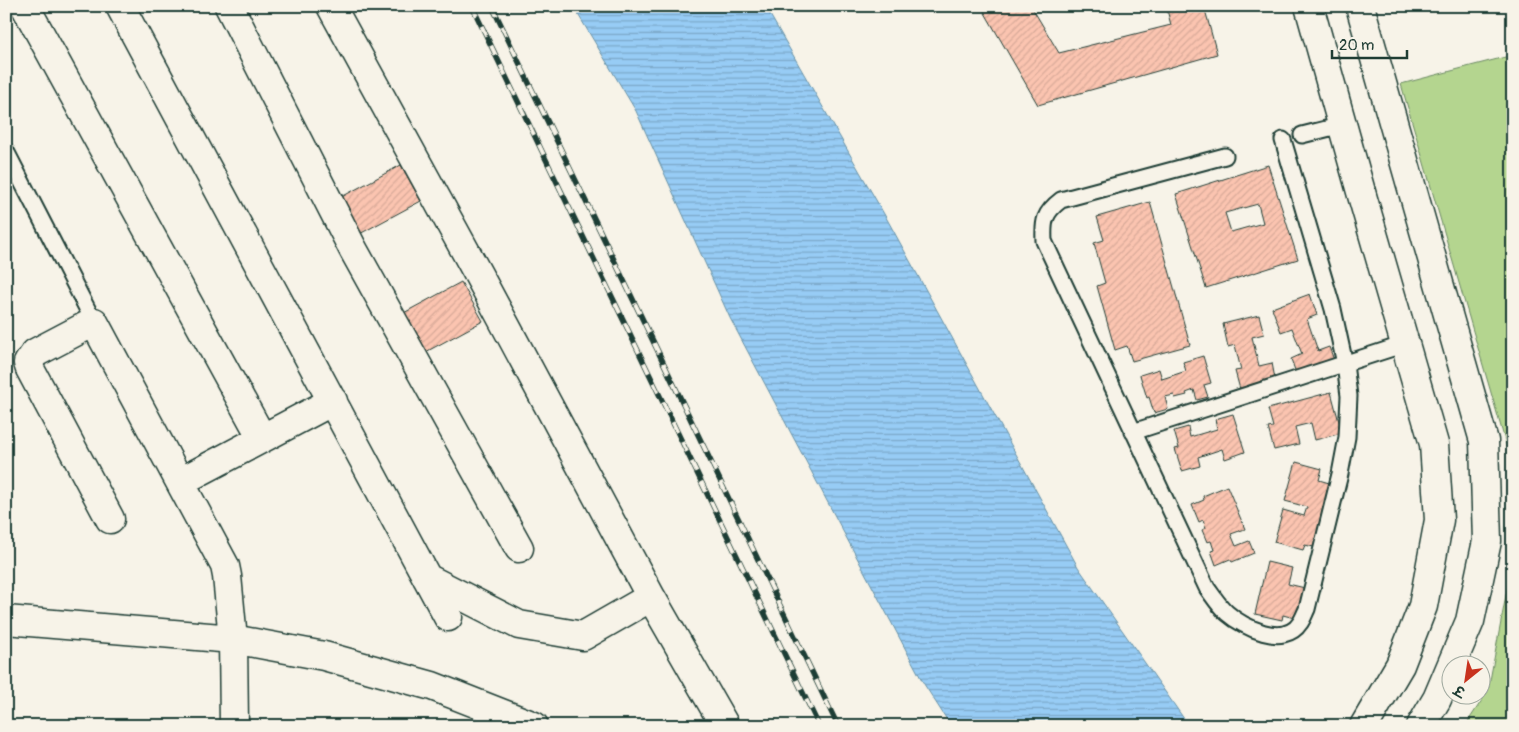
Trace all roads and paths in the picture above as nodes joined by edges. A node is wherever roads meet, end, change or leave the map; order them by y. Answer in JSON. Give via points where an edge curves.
{"nodes":[{"id":1,"x":25,"y":6,"type":"edge"},
{"id":2,"x":120,"y":6,"type":"edge"},
{"id":3,"x":229,"y":6,"type":"edge"},
{"id":4,"x":331,"y":6,"type":"edge"},
{"id":5,"x":1309,"y":6,"type":"edge"},
{"id":6,"x":1360,"y":6,"type":"edge"},
{"id":7,"x":1342,"y":125,"type":"junction"},
{"id":8,"x":1302,"y":135,"type":"dead end"},
{"id":9,"x":1283,"y":140,"type":"dead end"},
{"id":10,"x":6,"y":151,"type":"edge"},
{"id":11,"x":1225,"y":156,"type":"dead end"},
{"id":12,"x":94,"y":322,"type":"junction"},
{"id":13,"x":1404,"y":344,"type":"junction"},
{"id":14,"x":1345,"y":364,"type":"junction"},
{"id":15,"x":333,"y":401,"type":"junction"},
{"id":16,"x":1133,"y":432,"type":"junction"},
{"id":17,"x":262,"y":438,"type":"junction"},
{"id":18,"x":180,"y":482,"type":"junction"},
{"id":19,"x":110,"y":519,"type":"dead end"},
{"id":20,"x":519,"y":548,"type":"dead end"},
{"id":21,"x":427,"y":578,"type":"junction"},
{"id":22,"x":651,"y":597,"type":"junction"},
{"id":23,"x":448,"y":617,"type":"dead end"},
{"id":24,"x":6,"y":620,"type":"edge"},
{"id":25,"x":233,"y":640,"type":"junction"},
{"id":26,"x":234,"y":726,"type":"edge"},
{"id":27,"x":534,"y":726,"type":"edge"},
{"id":28,"x":725,"y":726,"type":"edge"},
{"id":29,"x":1364,"y":726,"type":"edge"},
{"id":30,"x":1421,"y":726,"type":"edge"}],
"edges":[{"from":1,"to":17,"type":"street"},
{"from":2,"to":15,"type":"street"},
{"from":3,"to":20,"type":"street","via":[[353,249]]},
{"from":4,"to":22,"type":"street"},
{"from":5,"to":7,"type":"street"},
{"from":6,"to":30,"type":"street","via":[[1484,441],[1487,541],[1470,621],[1437,698]]},
{"from":7,"to":8,"type":"lane"},
{"from":7,"to":13,"type":"street"},
{"from":9,"to":14,"type":"lane","via":[[1333,309]]},
{"from":10,"to":12,"type":"lane"},
{"from":11,"to":16,"type":"lane","via":[[1061,200],[1051,208],[1043,224],[1044,241]]},
{"from":12,"to":18,"type":"street"},
{"from":12,"to":19,"type":"street","via":[[35,353],[28,363]]},
{"from":13,"to":14,"type":"lane"},
{"from":13,"to":29,"type":"street","via":[[1434,444],[1439,520],[1424,606],[1400,665]]},
{"from":14,"to":16,"type":"lane"},
{"from":14,"to":16,"type":"lane","via":[[1349,396],[1347,437],[1340,474],[1307,609],[1300,624],[1290,633],[1277,636],[1251,628],[1226,612],[1207,588]]},
{"from":15,"to":17,"type":"street"},
{"from":15,"to":21,"type":"street"},
{"from":17,"to":18,"type":"street"},
{"from":18,"to":25,"type":"street","via":[[225,566]]},
{"from":21,"to":22,"type":"street","via":[[519,625],[583,636]]},
{"from":21,"to":23,"type":"street"},
{"from":22,"to":28,"type":"street"},
{"from":24,"to":25,"type":"street"},
{"from":25,"to":26,"type":"street"},
{"from":25,"to":27,"type":"street","via":[[324,656],[423,684]]}]}
